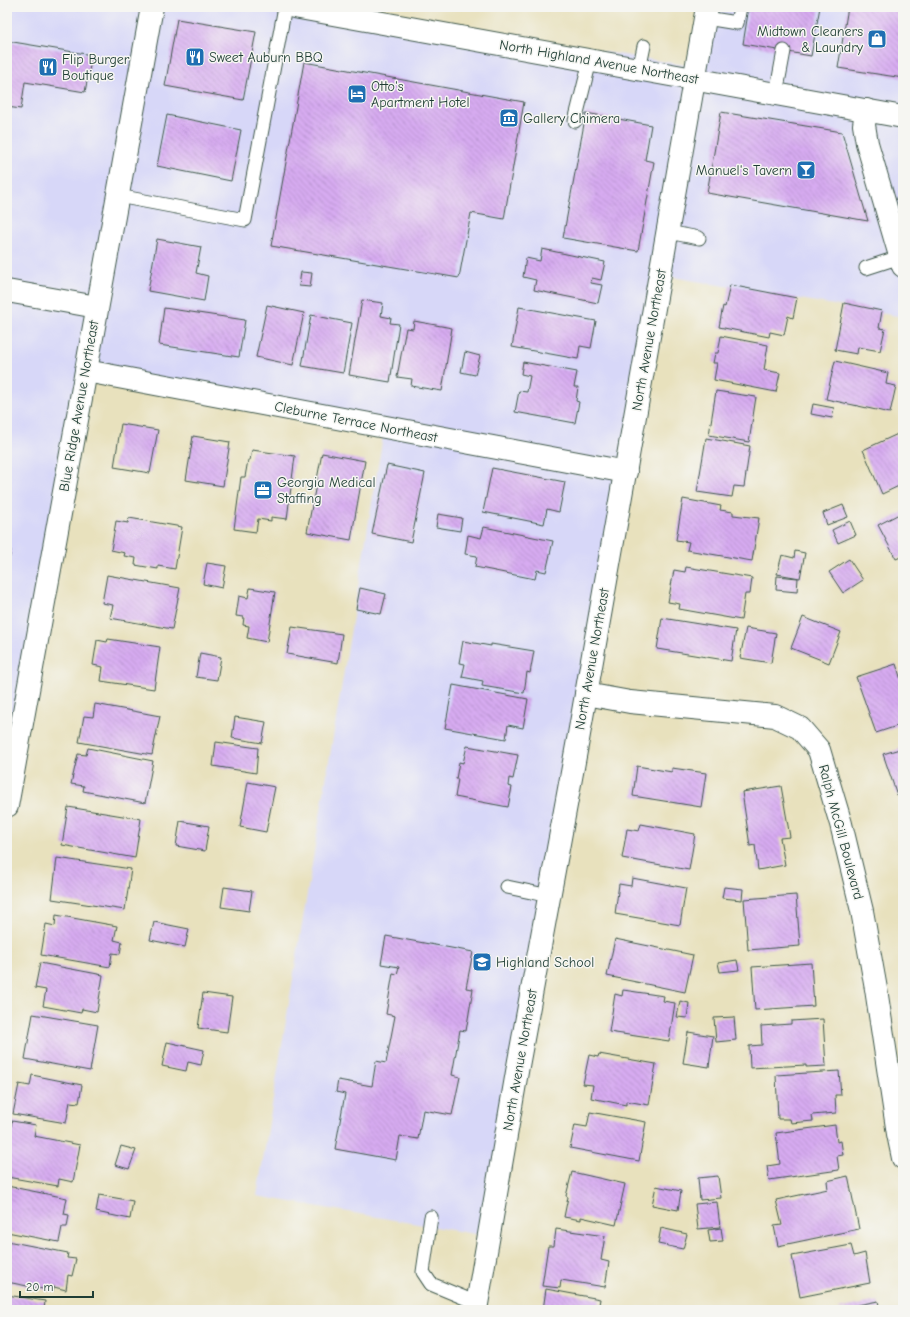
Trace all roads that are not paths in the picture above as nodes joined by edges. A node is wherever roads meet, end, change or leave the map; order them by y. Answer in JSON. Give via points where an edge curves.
{"nodes":[{"id":1,"x":152,"y":7,"type":"edge"},
{"id":2,"x":285,"y":7,"type":"edge"},
{"id":3,"x":294,"y":7,"type":"edge"},
{"id":4,"x":740,"y":7,"type":"edge"},
{"id":5,"x":707,"y":12,"type":"edge"},
{"id":6,"x":644,"y":46,"type":"dead end"},
{"id":7,"x":784,"y":51,"type":"dead end"},
{"id":8,"x":590,"y":61,"type":"junction"},
{"id":9,"x":639,"y":70,"type":"junction"},
{"id":10,"x":695,"y":80,"type":"junction"},
{"id":11,"x":776,"y":94,"type":"junction"},
{"id":12,"x":866,"y":110,"type":"junction"},
{"id":13,"x":903,"y":117,"type":"edge"},
{"id":14,"x":575,"y":121,"type":"dead end"},
{"id":15,"x":118,"y":196,"type":"junction"},
{"id":16,"x":668,"y":232,"type":"junction"},
{"id":17,"x":698,"y":238,"type":"dead end"},
{"id":18,"x":902,"y":261,"type":"edge"},
{"id":19,"x":866,"y":268,"type":"dead end"},
{"id":20,"x":7,"y":291,"type":"edge"},
{"id":21,"x":97,"y":307,"type":"junction"},
{"id":22,"x":86,"y":371,"type":"junction"},
{"id":23,"x":626,"y":472,"type":"junction"},
{"id":24,"x":586,"y":694,"type":"junction"},
{"id":25,"x":7,"y":806,"type":"edge"},
{"id":26,"x":507,"y":887,"type":"dead end"},
{"id":27,"x":550,"y":896,"type":"junction"},
{"id":28,"x":903,"y":1158,"type":"edge"},
{"id":29,"x":431,"y":1217,"type":"dead end"},
{"id":30,"x":476,"y":1307,"type":"edge"}],
"edges":[{"from":1,"to":15,"type":"street","name":"Blue Ridge Avenue Northeast"},
{"from":2,"to":15,"type":"lane","via":[[246,220]]},
{"from":3,"to":8,"type":"street","name":"North Highland Avenue Northeast"},
{"from":4,"to":5,"type":"lane","via":[[741,24]]},
{"from":5,"to":10,"type":"street","name":"North Avenue Northeast"},
{"from":6,"to":9,"type":"lane"},
{"from":7,"to":11,"type":"lane"},
{"from":8,"to":9,"type":"street","name":"North Highland Avenue Northeast"},
{"from":8,"to":14,"type":"lane"},
{"from":9,"to":10,"type":"street","name":"North Highland Avenue Northeast"},
{"from":10,"to":11,"type":"street","name":"North Highland Avenue Northeast"},
{"from":10,"to":16,"type":"street","name":"North Avenue Northeast"},
{"from":11,"to":12,"type":"street","name":"North Highland Avenue Northeast"},
{"from":12,"to":13,"type":"street","name":"North Highland Avenue Northeast"},
{"from":12,"to":18,"type":"street","via":[[864,125],[867,143]]},
{"from":15,"to":21,"type":"street","name":"Blue Ridge Avenue Northeast"},
{"from":16,"to":17,"type":"lane"},
{"from":16,"to":23,"type":"street","name":"North Avenue Northeast"},
{"from":18,"to":19,"type":"lane"},
{"from":20,"to":21,"type":"street"},
{"from":21,"to":22,"type":"street","name":"Blue Ridge Avenue Northeast"},
{"from":22,"to":23,"type":"street","name":"Cleburne Terrace Northeast"},
{"from":22,"to":25,"type":"street","name":"Blue Ridge Avenue Northeast"},
{"from":23,"to":24,"type":"street","name":"North Avenue Northeast"},
{"from":24,"to":27,"type":"street","name":"North Avenue Northeast"},
{"from":24,"to":28,"type":"street","name":"Ralph McGill Boulevard","via":[[630,702],[775,716],[800,728],[819,750],[841,824],[862,911]]},
{"from":26,"to":27,"type":"lane"},
{"from":27,"to":30,"type":"street","name":"North Avenue Northeast"},
{"from":29,"to":30,"type":"lane","via":[[424,1272],[431,1284]]}]}
